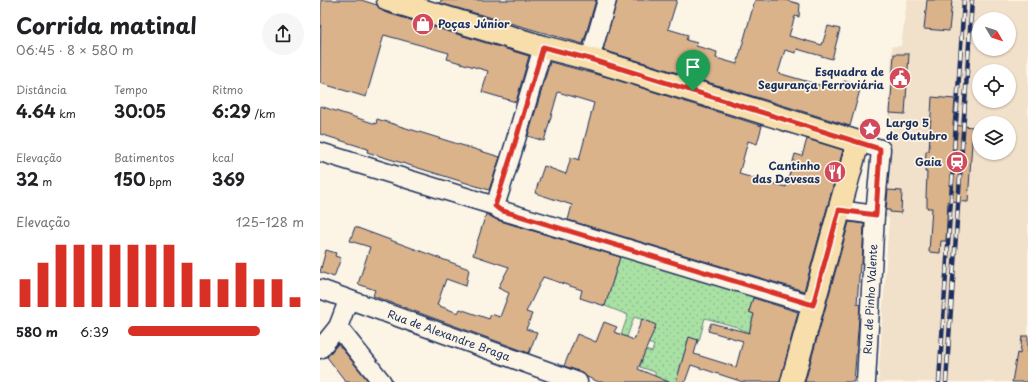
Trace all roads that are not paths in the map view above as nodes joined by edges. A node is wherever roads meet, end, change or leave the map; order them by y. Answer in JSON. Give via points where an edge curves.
{"nodes":[{"id":1,"x":388,"y":0,"type":"edge"},
{"id":2,"x":607,"y":0,"type":"edge"},
{"id":3,"x":543,"y":47,"type":"junction"},
{"id":4,"x":590,"y":59,"type":"junction"},
{"id":5,"x":858,"y":142,"type":"junction"},
{"id":6,"x":320,"y":152,"type":"edge"},
{"id":7,"x":495,"y":206,"type":"junction"},
{"id":8,"x":839,"y":210,"type":"junction"},
{"id":9,"x":876,"y":215,"type":"junction"},
{"id":10,"x":320,"y":289,"type":"edge"},
{"id":11,"x":348,"y":301,"type":"junction"},
{"id":12,"x":813,"y":305,"type":"junction"},
{"id":13,"x":338,"y":327,"type":"junction"},
{"id":14,"x":320,"y":349,"type":"edge"},
{"id":15,"x":382,"y":382,"type":"edge"},
{"id":16,"x":578,"y":382,"type":"edge"},
{"id":17,"x":792,"y":382,"type":"edge"},
{"id":18,"x":866,"y":382,"type":"edge"}],
"edges":[{"from":1,"to":3,"type":"main road"},
{"from":2,"to":4,"type":"street"},
{"from":3,"to":4,"type":"main road"},
{"from":3,"to":7,"type":"street"},
{"from":4,"to":5,"type":"main road"},
{"from":5,"to":8,"type":"main road"},
{"from":5,"to":9,"type":"street","via":[[880,149]]},
{"from":6,"to":7,"type":"street"},
{"from":7,"to":12,"type":"street","via":[[500,210]]},
{"from":8,"to":9,"type":"street"},
{"from":8,"to":12,"type":"main road"},
{"from":9,"to":18,"type":"street","name":"Rua de Pinho Valente"},
{"from":10,"to":11,"type":"street","name":"Rua de Alexandre Braga"},
{"from":11,"to":13,"type":"street"},
{"from":11,"to":16,"type":"street","name":"Rua de Alexandre Braga"},
{"from":12,"to":17,"type":"main road"},
{"from":13,"to":14,"type":"street"},
{"from":13,"to":15,"type":"street"}]}
